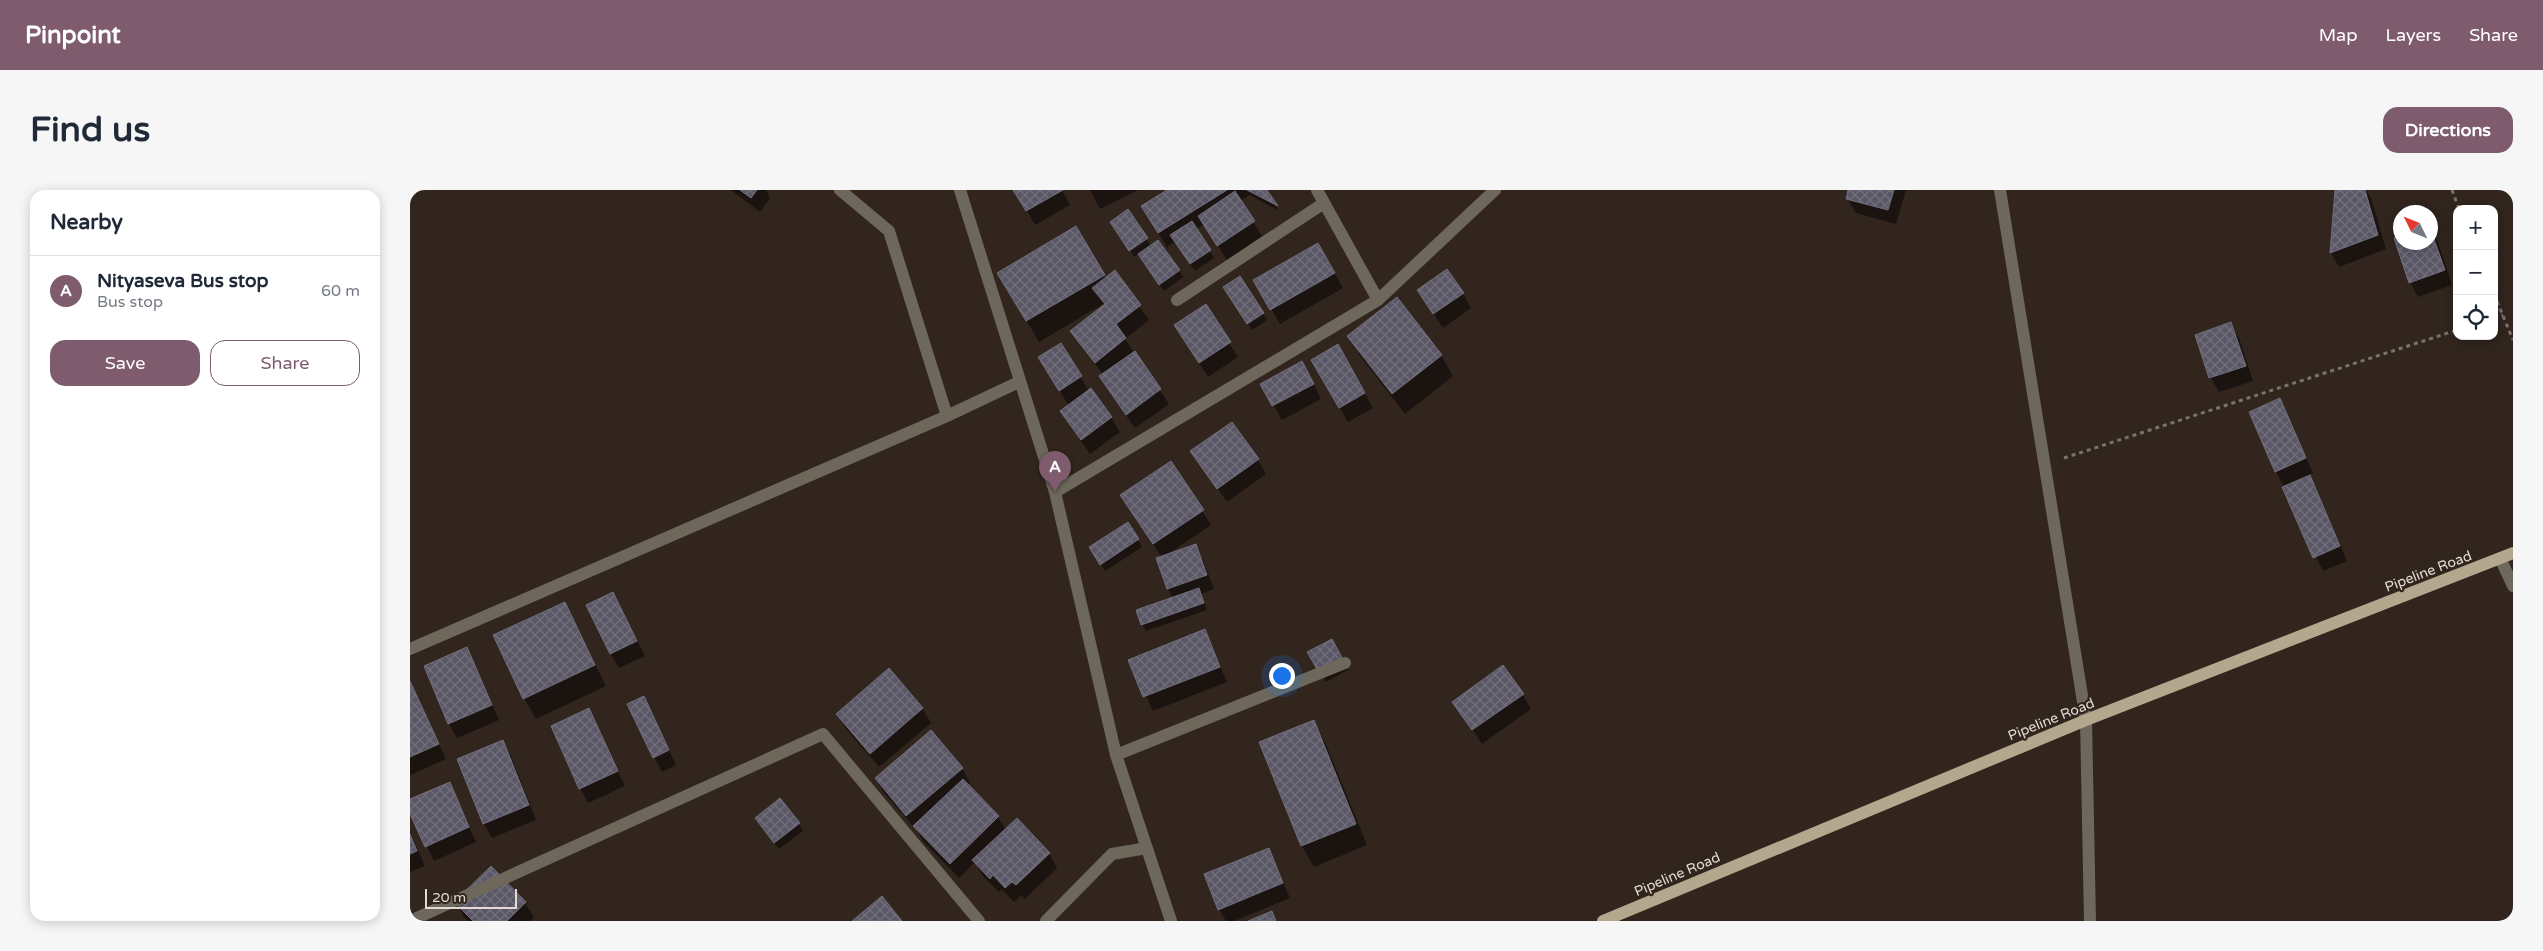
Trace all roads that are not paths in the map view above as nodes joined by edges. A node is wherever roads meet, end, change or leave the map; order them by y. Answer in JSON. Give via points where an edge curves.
{"nodes":[{"id":1,"x":840,"y":190,"type":"edge"},
{"id":2,"x":960,"y":190,"type":"edge"},
{"id":3,"x":1317,"y":190,"type":"edge"},
{"id":4,"x":1495,"y":190,"type":"edge"},
{"id":5,"x":2000,"y":190,"type":"edge"},
{"id":6,"x":1324,"y":203,"type":"junction"},
{"id":7,"x":1177,"y":300,"type":"dead end"},
{"id":8,"x":1378,"y":300,"type":"junction"},
{"id":9,"x":1019,"y":382,"type":"junction"},
{"id":10,"x":947,"y":416,"type":"junction"},
{"id":11,"x":1055,"y":492,"type":"junction"},
{"id":12,"x":2513,"y":553,"type":"edge"},
{"id":13,"x":2500,"y":558,"type":"junction"},
{"id":14,"x":2513,"y":586,"type":"edge"},
{"id":15,"x":410,"y":649,"type":"edge"},
{"id":16,"x":1345,"y":663,"type":"dead end"},
{"id":17,"x":2086,"y":720,"type":"junction"},
{"id":18,"x":1116,"y":755,"type":"junction"},
{"id":19,"x":1147,"y":848,"type":"junction"},
{"id":20,"x":410,"y":921,"type":"edge"},
{"id":21,"x":979,"y":921,"type":"edge"},
{"id":22,"x":1046,"y":921,"type":"edge"},
{"id":23,"x":1171,"y":921,"type":"edge"},
{"id":24,"x":1603,"y":921,"type":"edge"},
{"id":25,"x":2090,"y":921,"type":"edge"}],
"edges":[{"from":1,"to":10,"type":"street","via":[[889,231]]},
{"from":2,"to":9,"type":"street"},
{"from":3,"to":6,"type":"street"},
{"from":4,"to":8,"type":"street"},
{"from":5,"to":17,"type":"street"},
{"from":6,"to":7,"type":"street"},
{"from":6,"to":8,"type":"street"},
{"from":8,"to":11,"type":"street"},
{"from":9,"to":10,"type":"street"},
{"from":9,"to":11,"type":"street"},
{"from":10,"to":15,"type":"street"},
{"from":11,"to":18,"type":"street"},
{"from":12,"to":13,"type":"main road","name":"Pipeline Road"},
{"from":13,"to":14,"type":"street"},
{"from":13,"to":17,"type":"main road","name":"Pipeline Road"},
{"from":16,"to":18,"type":"street"},
{"from":17,"to":24,"type":"main road","name":"Pipeline Road"},
{"from":17,"to":25,"type":"street"},
{"from":18,"to":19,"type":"street"},
{"from":19,"to":22,"type":"street","via":[[1112,854]]},
{"from":19,"to":23,"type":"street"},
{"from":20,"to":21,"type":"street","via":[[823,734]]}]}
